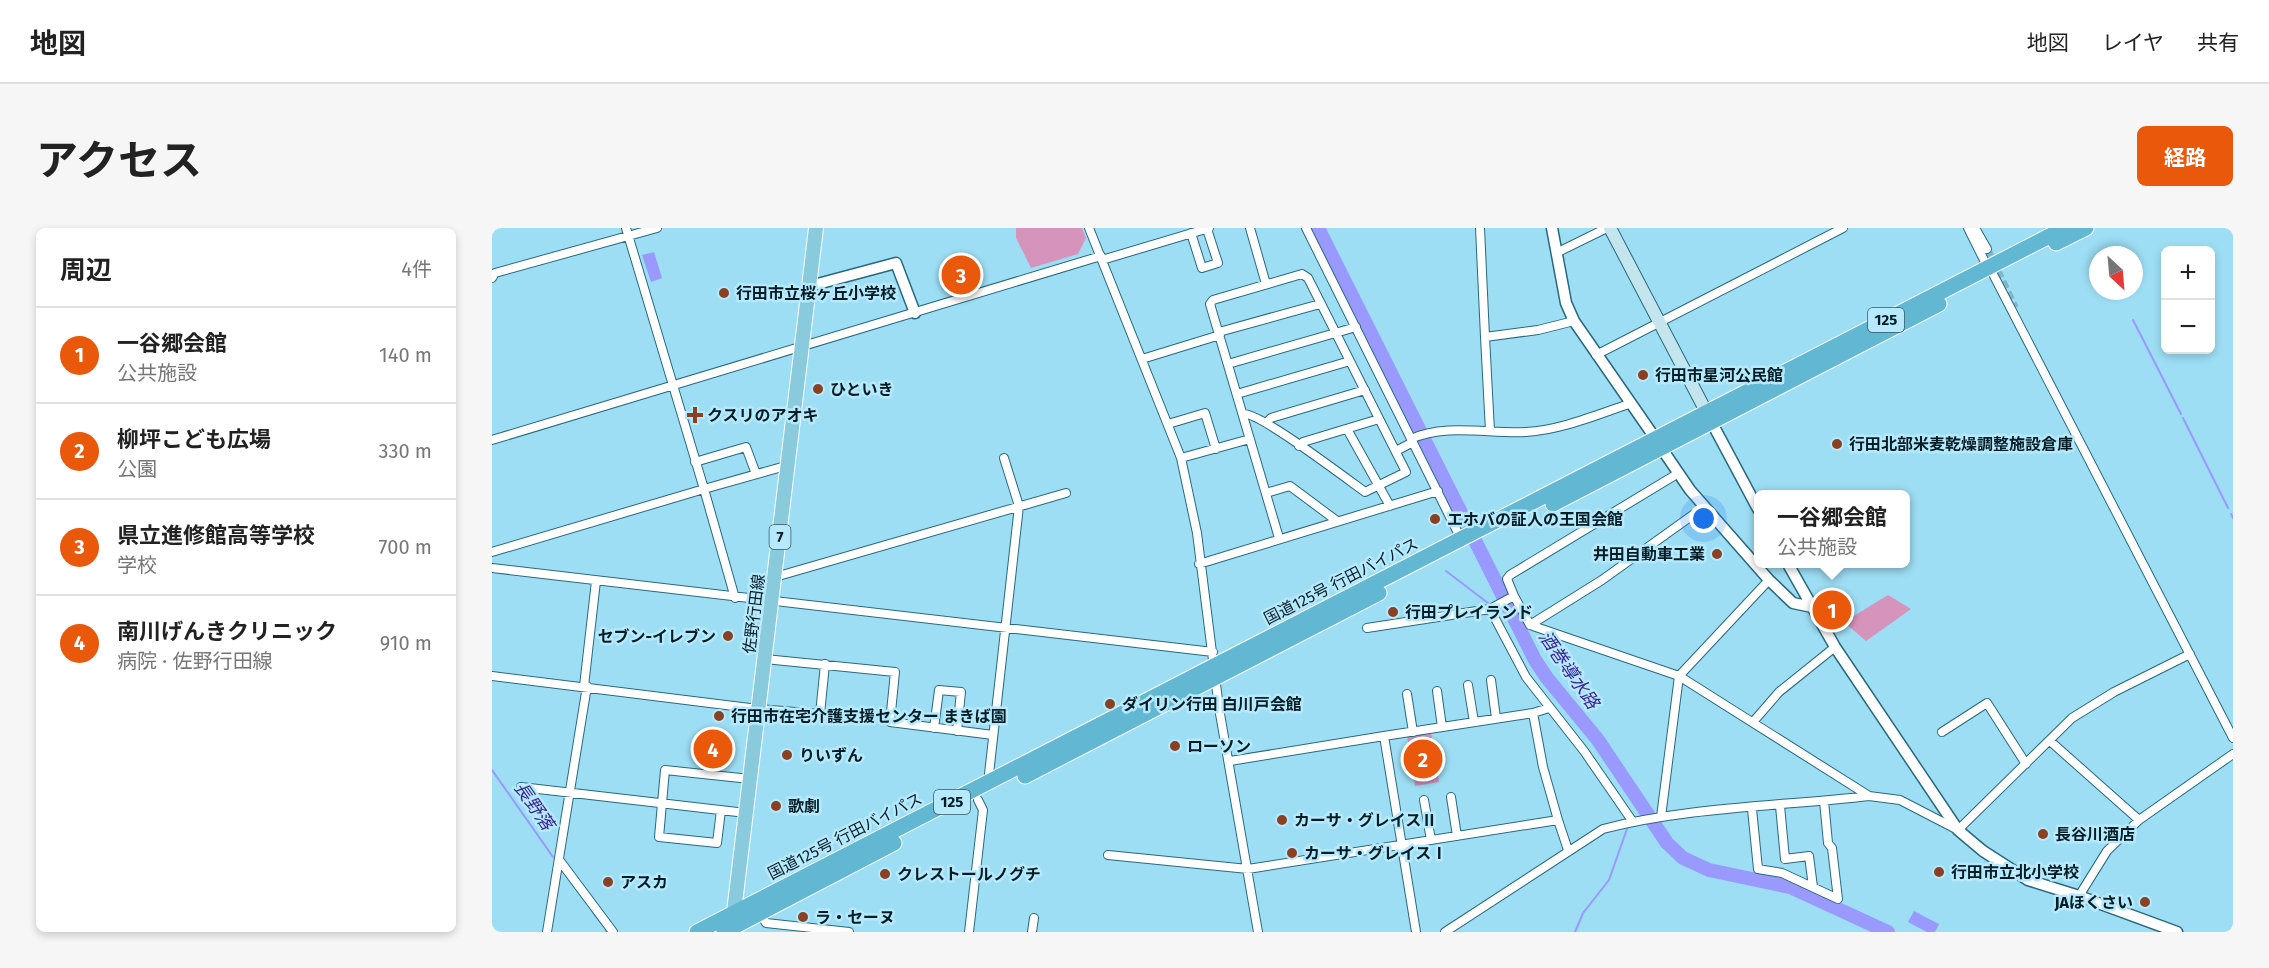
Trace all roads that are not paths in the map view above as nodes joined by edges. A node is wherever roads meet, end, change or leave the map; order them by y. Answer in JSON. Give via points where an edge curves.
{"nodes":[{"id":1,"x":657,"y":228,"type":"edge"},
{"id":2,"x":816,"y":228,"type":"edge"},
{"id":3,"x":1089,"y":228,"type":"edge"},
{"id":4,"x":1208,"y":228,"type":"edge"},
{"id":5,"x":1250,"y":228,"type":"edge"},
{"id":6,"x":1306,"y":228,"type":"edge"},
{"id":7,"x":1480,"y":228,"type":"edge"},
{"id":8,"x":1552,"y":228,"type":"edge"},
{"id":9,"x":1608,"y":228,"type":"edge"},
{"id":10,"x":1843,"y":228,"type":"edge"},
{"id":11,"x":1968,"y":228,"type":"edge"},
{"id":12,"x":1975,"y":228,"type":"edge"},
{"id":13,"x":2065,"y":228,"type":"edge"},
{"id":14,"x":2086,"y":228,"type":"edge"},
{"id":15,"x":627,"y":232,"type":"edge"},
{"id":16,"x":1191,"y":233,"type":"junction"},
{"id":17,"x":1987,"y":249,"type":"tunnel mouth"},
{"id":18,"x":1556,"y":253,"type":"junction"},
{"id":19,"x":1101,"y":258,"type":"junction"},
{"id":20,"x":1991,"y":272,"type":"junction"},
{"id":21,"x":492,"y":278,"type":"edge"},
{"id":22,"x":1266,"y":284,"type":"junction"},
{"id":23,"x":810,"y":286,"type":"junction"},
{"id":24,"x":1320,"y":304,"type":"junction"},
{"id":25,"x":2015,"y":308,"type":"tunnel mouth"},
{"id":26,"x":915,"y":313,"type":"junction"},
{"id":27,"x":1574,"y":321,"type":"junction"},
{"id":28,"x":1660,"y":322,"type":"junction"},
{"id":29,"x":1356,"y":327,"type":"junction"},
{"id":30,"x":1335,"y":333,"type":"junction"},
{"id":31,"x":1220,"y":334,"type":"junction"},
{"id":32,"x":1485,"y":337,"type":"junction"},
{"id":33,"x":2030,"y":342,"type":"junction"},
{"id":34,"x":803,"y":347,"type":"junction"},
{"id":35,"x":1596,"y":355,"type":"junction"},
{"id":36,"x":1142,"y":359,"type":"junction"},
{"id":37,"x":1350,"y":361,"type":"junction"},
{"id":38,"x":1228,"y":364,"type":"junction"},
{"id":39,"x":672,"y":388,"type":"junction"},
{"id":40,"x":1365,"y":390,"type":"junction"},
{"id":41,"x":1237,"y":394,"type":"junction"},
{"id":42,"x":1629,"y":404,"type":"junction"},
{"id":43,"x":1243,"y":414,"type":"junction"},
{"id":44,"x":1709,"y":417,"type":"junction"},
{"id":45,"x":1379,"y":419,"type":"junction"},
{"id":46,"x":1266,"y":423,"type":"junction"},
{"id":47,"x":1168,"y":424,"type":"junction"},
{"id":48,"x":1347,"y":429,"type":"junction"},
{"id":49,"x":1490,"y":431,"type":"junction"},
{"id":50,"x":1250,"y":439,"type":"junction"},
{"id":51,"x":1414,"y":439,"type":"junction"},
{"id":52,"x":492,"y":440,"type":"edge"},
{"id":53,"x":1659,"y":444,"type":"junction"},
{"id":54,"x":1299,"y":446,"type":"junction"},
{"id":55,"x":1216,"y":449,"type":"junction"},
{"id":56,"x":1396,"y":451,"type":"junction"},
{"id":57,"x":1004,"y":458,"type":"dead end"},
{"id":58,"x":1181,"y":458,"type":"junction"},
{"id":59,"x":695,"y":462,"type":"junction"},
{"id":60,"x":789,"y":465,"type":"junction"},
{"id":61,"x":756,"y":474,"type":"junction"},
{"id":62,"x":1677,"y":474,"type":"junction"},
{"id":63,"x":1379,"y":486,"type":"junction"},
{"id":64,"x":704,"y":489,"type":"junction"},
{"id":65,"x":1438,"y":491,"type":"junction"},
{"id":66,"x":1066,"y":493,"type":"dead end"},
{"id":67,"x":1266,"y":494,"type":"junction"},
{"id":68,"x":1754,"y":501,"type":"edge"},
{"id":69,"x":1390,"y":506,"type":"junction"},
{"id":70,"x":1019,"y":507,"type":"junction"},
{"id":71,"x":1704,"y":507,"type":"junction"},
{"id":72,"x":1337,"y":521,"type":"junction"},
{"id":73,"x":1279,"y":538,"type":"junction"},
{"id":74,"x":1464,"y":541,"type":"junction"},
{"id":75,"x":492,"y":552,"type":"edge"},
{"id":76,"x":1754,"y":562,"type":"edge"},
{"id":77,"x":1199,"y":564,"type":"junction"},
{"id":78,"x":492,"y":568,"type":"edge"},
{"id":79,"x":1759,"y":568,"type":"edge"},
{"id":80,"x":1790,"y":568,"type":"edge"},
{"id":81,"x":775,"y":577,"type":"junction"},
{"id":82,"x":1769,"y":579,"type":"junction"},
{"id":83,"x":596,"y":581,"type":"junction"},
{"id":84,"x":1513,"y":597,"type":"junction"},
{"id":85,"x":735,"y":598,"type":"junction"},
{"id":86,"x":772,"y":601,"type":"junction"},
{"id":87,"x":1812,"y":608,"type":"junction"},
{"id":88,"x":1490,"y":609,"type":"junction"},
{"id":89,"x":1530,"y":625,"type":"junction"},
{"id":90,"x":1367,"y":628,"type":"dead end"},
{"id":91,"x":1005,"y":629,"type":"junction"},
{"id":92,"x":1835,"y":647,"type":"junction"},
{"id":93,"x":2190,"y":654,"type":"junction"},
{"id":94,"x":765,"y":659,"type":"junction"},
{"id":95,"x":825,"y":664,"type":"junction"},
{"id":96,"x":1214,"y":665,"type":"junction"},
{"id":97,"x":492,"y":676,"type":"edge"},
{"id":98,"x":1678,"y":676,"type":"junction"},
{"id":99,"x":1491,"y":680,"type":"dead end"},
{"id":100,"x":1468,"y":685,"type":"dead end"},
{"id":101,"x":586,"y":686,"type":"junction"},
{"id":102,"x":1437,"y":691,"type":"dead end"},
{"id":103,"x":1407,"y":694,"type":"dead end"},
{"id":104,"x":1549,"y":708,"type":"junction"},
{"id":105,"x":758,"y":709,"type":"junction"},
{"id":106,"x":1533,"y":713,"type":"junction"},
{"id":107,"x":1496,"y":718,"type":"junction"},
{"id":108,"x":1474,"y":722,"type":"junction"},
{"id":109,"x":1752,"y":722,"type":"junction"},
{"id":110,"x":1442,"y":727,"type":"junction"},
{"id":111,"x":934,"y":728,"type":"junction"},
{"id":112,"x":957,"y":731,"type":"junction"},
{"id":113,"x":1413,"y":732,"type":"junction"},
{"id":114,"x":1942,"y":732,"type":"dead end"},
{"id":115,"x":993,"y":735,"type":"junction"},
{"id":116,"x":1384,"y":736,"type":"junction"},
{"id":117,"x":2233,"y":738,"type":"edge"},
{"id":118,"x":2050,"y":741,"type":"junction"},
{"id":119,"x":2233,"y":754,"type":"edge"},
{"id":120,"x":1230,"y":761,"type":"junction"},
{"id":121,"x":2026,"y":764,"type":"junction"},
{"id":122,"x":750,"y":779,"type":"junction"},
{"id":123,"x":987,"y":784,"type":"junction"},
{"id":124,"x":521,"y":787,"type":"dead end"},
{"id":125,"x":572,"y":792,"type":"junction"},
{"id":126,"x":1869,"y":796,"type":"junction"},
{"id":127,"x":1451,"y":797,"type":"dead end"},
{"id":128,"x":978,"y":800,"type":"junction"},
{"id":129,"x":1424,"y":801,"type":"dead end"},
{"id":130,"x":1824,"y":801,"type":"junction"},
{"id":131,"x":662,"y":802,"type":"junction"},
{"id":132,"x":1780,"y":806,"type":"junction"},
{"id":133,"x":1752,"y":809,"type":"junction"},
{"id":134,"x":721,"y":810,"type":"junction"},
{"id":135,"x":746,"y":813,"type":"junction"},
{"id":136,"x":1659,"y":817,"type":"junction"},
{"id":137,"x":1558,"y":820,"type":"junction"},
{"id":138,"x":2139,"y":820,"type":"junction"},
{"id":139,"x":1633,"y":822,"type":"junction"},
{"id":140,"x":1958,"y":830,"type":"junction"},
{"id":141,"x":1457,"y":836,"type":"junction"},
{"id":142,"x":1431,"y":840,"type":"junction"},
{"id":143,"x":1401,"y":845,"type":"junction"},
{"id":144,"x":1568,"y":850,"type":"junction"},
{"id":145,"x":1108,"y":855,"type":"dead end"},
{"id":146,"x":560,"y":861,"type":"junction"},
{"id":147,"x":1248,"y":870,"type":"junction"},
{"id":148,"x":1813,"y":887,"type":"junction"},
{"id":149,"x":2079,"y":896,"type":"junction"},
{"id":150,"x":760,"y":913,"type":"junction"},
{"id":151,"x":1034,"y":918,"type":"dead end"},
{"id":152,"x":730,"y":926,"type":"edge"},
{"id":153,"x":2171,"y":931,"type":"edge"},
{"id":154,"x":547,"y":932,"type":"edge"},
{"id":155,"x":613,"y":932,"type":"edge"},
{"id":156,"x":697,"y":932,"type":"edge"},
{"id":157,"x":849,"y":932,"type":"edge"},
{"id":158,"x":969,"y":932,"type":"edge"},
{"id":159,"x":1032,"y":932,"type":"edge"},
{"id":160,"x":1258,"y":932,"type":"edge"},
{"id":161,"x":1416,"y":932,"type":"edge"},
{"id":162,"x":1445,"y":932,"type":"edge"}],
"edges":[{"from":1,"to":15,"type":"street"},
{"from":2,"to":23,"type":"main road","name":"佐野行田線","number":"7"},
{"from":3,"to":19,"type":"street"},
{"from":4,"to":16,"type":"street"},
{"from":4,"to":16,"type":"street","via":[[1218,263],[1202,268]]},
{"from":5,"to":22,"type":"street"},
{"from":6,"to":29,"type":"street"},
{"from":7,"to":32,"type":"street"},
{"from":8,"to":18,"type":"street"},
{"from":9,"to":18,"type":"street"},
{"from":9,"to":28,"type":"main road"},
{"from":10,"to":28,"type":"street"},
{"from":11,"to":20,"type":"street"},
{"from":12,"to":17,"type":"street"},
{"from":13,"to":20,"type":"highway","name":"国道125号 行田バイパス","number":"125"},
{"from":14,"to":20,"type":"highway","name":"国道125号 行田バイパス","number":"125"},
{"from":15,"to":21,"type":"street","via":[[495,273]]},
{"from":15,"to":39,"type":"street"},
{"from":16,"to":19,"type":"street"},
{"from":18,"to":27,"type":"street","via":[[1566,303]]},
{"from":19,"to":26,"type":"street"},
{"from":19,"to":36,"type":"street"},
{"from":20,"to":33,"type":"street"},
{"from":20,"to":44,"type":"highway","name":"国道125号 行田バイパス","number":"125"},
{"from":22,"to":24,"type":"street","via":[[1302,274],[1308,278]]},
{"from":22,"to":31,"type":"street","via":[[1213,300],[1210,304]]},
{"from":23,"to":26,"type":"street","via":[[896,263]]},
{"from":23,"to":34,"type":"main road","name":"佐野行田線","number":"7"},
{"from":24,"to":30,"type":"street"},
{"from":24,"to":31,"type":"street"},
{"from":25,"to":33,"type":"street"},
{"from":26,"to":34,"type":"street"},
{"from":27,"to":32,"type":"street"},
{"from":27,"to":35,"type":"street"},
{"from":28,"to":35,"type":"street"},
{"from":28,"to":44,"type":"main road"},
{"from":29,"to":30,"type":"street"},
{"from":29,"to":51,"type":"street"},
{"from":30,"to":37,"type":"street"},
{"from":30,"to":38,"type":"street"},
{"from":31,"to":36,"type":"street"},
{"from":31,"to":38,"type":"street"},
{"from":32,"to":49,"type":"street"},
{"from":33,"to":93,"type":"street"},
{"from":34,"to":39,"type":"street"},
{"from":34,"to":60,"type":"main road","name":"佐野行田線","number":"7"},
{"from":35,"to":42,"type":"street"},
{"from":36,"to":47,"type":"street"},
{"from":37,"to":40,"type":"street"},
{"from":37,"to":41,"type":"street"},
{"from":38,"to":41,"type":"street"},
{"from":39,"to":52,"type":"street"},
{"from":39,"to":59,"type":"street"},
{"from":40,"to":45,"type":"street"},
{"from":40,"to":46,"type":"street","via":[[1271,418]]},
{"from":41,"to":43,"type":"street"},
{"from":42,"to":49,"type":"street","via":[[1530,432]]},
{"from":42,"to":53,"type":"street"},
{"from":43,"to":46,"type":"street","via":[[1249,413]]},
{"from":43,"to":50,"type":"street"},
{"from":44,"to":53,"type":"highway","name":"国道125号 行田バイパス","number":"125"},
{"from":44,"to":68,"type":"street"},
{"from":45,"to":48,"type":"street"},
{"from":45,"to":56,"type":"street"},
{"from":46,"to":54,"type":"street"},
{"from":47,"to":55,"type":"street","via":[[1205,413]]},
{"from":47,"to":58,"type":"street"},
{"from":48,"to":54,"type":"street"},
{"from":48,"to":63,"type":"street"},
{"from":49,"to":51,"type":"street","via":[[1427,431]]},
{"from":50,"to":55,"type":"street"},
{"from":50,"to":67,"type":"street"},
{"from":51,"to":56,"type":"street"},
{"from":51,"to":65,"type":"street"},
{"from":53,"to":62,"type":"street"},
{"from":53,"to":74,"type":"highway","name":"国道125号 行田バイパス","number":"125"},
{"from":54,"to":63,"type":"street","via":[[1365,492]]},
{"from":55,"to":58,"type":"street"},
{"from":56,"to":63,"type":"street","via":[[1406,472]]},
{"from":57,"to":70,"type":"street"},
{"from":58,"to":77,"type":"street","via":[[1197,533]]},
{"from":59,"to":61,"type":"street","via":[[747,447]]},
{"from":59,"to":64,"type":"street"},
{"from":60,"to":61,"type":"street"},
{"from":60,"to":81,"type":"main road","name":"佐野行田線","number":"7"},
{"from":61,"to":64,"type":"street"},
{"from":62,"to":71,"type":"street"},
{"from":62,"to":84,"type":"street","via":[[1510,575],[1507,579]]},
{"from":63,"to":69,"type":"street"},
{"from":64,"to":75,"type":"street"},
{"from":64,"to":85,"type":"street"},
{"from":65,"to":69,"type":"street"},
{"from":65,"to":74,"type":"street"},
{"from":66,"to":70,"type":"street"},
{"from":67,"to":72,"type":"street","via":[[1290,486]]},
{"from":67,"to":73,"type":"street"},
{"from":69,"to":72,"type":"street"},
{"from":70,"to":81,"type":"street"},
{"from":70,"to":91,"type":"street"},
{"from":71,"to":76,"type":"street"},
{"from":71,"to":89,"type":"street","via":[[1602,580]]},
{"from":72,"to":73,"type":"street"},
{"from":73,"to":77,"type":"street"},
{"from":74,"to":96,"type":"highway","name":"国道125号 行田バイパス","number":"125"},
{"from":77,"to":96,"type":"street"},
{"from":78,"to":83,"type":"street"},
{"from":79,"to":82,"type":"street"},
{"from":80,"to":87,"type":"street"},
{"from":81,"to":86,"type":"main road","name":"佐野行田線","number":"7"},
{"from":82,"to":87,"type":"street","via":[[1793,603]]},
{"from":82,"to":98,"type":"street"},
{"from":83,"to":85,"type":"street"},
{"from":83,"to":101,"type":"street"},
{"from":84,"to":88,"type":"street"},
{"from":84,"to":89,"type":"street"},
{"from":85,"to":86,"type":"street"},
{"from":86,"to":91,"type":"street"},
{"from":86,"to":94,"type":"main road","name":"佐野行田線","number":"7"},
{"from":87,"to":92,"type":"street"},
{"from":88,"to":90,"type":"street"},
{"from":88,"to":104,"type":"street","via":[[1526,677]]},
{"from":89,"to":98,"type":"street"},
{"from":91,"to":96,"type":"street"},
{"from":91,"to":115,"type":"street"},
{"from":92,"to":109,"type":"street","via":[[1779,692]]},
{"from":92,"to":140,"type":"street"},
{"from":93,"to":117,"type":"street"},
{"from":93,"to":118,"type":"street","via":[[2105,697],[2072,718]]},
{"from":94,"to":95,"type":"street"},
{"from":94,"to":105,"type":"main road","name":"佐野行田線","number":"7"},
{"from":95,"to":105,"type":"street","via":[[820,714]]},
{"from":95,"to":111,"type":"street","via":[[895,672],[890,722]]},
{"from":96,"to":120,"type":"street"},
{"from":96,"to":123,"type":"highway","name":"国道125号 行田バイパス","number":"125"},
{"from":96,"to":128,"type":"highway","name":"国道125号 行田バイパス","number":"125"},
{"from":97,"to":101,"type":"street"},
{"from":98,"to":109,"type":"street"},
{"from":98,"to":136,"type":"street"},
{"from":99,"to":107,"type":"street"},
{"from":100,"to":108,"type":"street"},
{"from":101,"to":105,"type":"street"},
{"from":101,"to":125,"type":"street"},
{"from":102,"to":110,"type":"street"},
{"from":103,"to":113,"type":"street"},
{"from":104,"to":106,"type":"street"},
{"from":104,"to":139,"type":"street"},
{"from":105,"to":122,"type":"main road","name":"佐野行田線","number":"7"},
{"from":106,"to":107,"type":"street"},
{"from":106,"to":137,"type":"street"},
{"from":107,"to":108,"type":"street"},
{"from":108,"to":110,"type":"street"},
{"from":109,"to":126,"type":"street"},
{"from":110,"to":113,"type":"street"},
{"from":111,"to":112,"type":"street"},
{"from":111,"to":112,"type":"street","via":[[939,690],[961,692]]},
{"from":112,"to":115,"type":"street"},
{"from":113,"to":116,"type":"street"},
{"from":114,"to":121,"type":"street","via":[[1987,703]]},
{"from":115,"to":123,"type":"street"},
{"from":116,"to":120,"type":"street"},
{"from":116,"to":143,"type":"street"},
{"from":118,"to":121,"type":"street"},
{"from":118,"to":138,"type":"street"},
{"from":119,"to":138,"type":"street"},
{"from":120,"to":147,"type":"street"},
{"from":121,"to":140,"type":"street"},
{"from":122,"to":131,"type":"street","via":[[665,770]]},
{"from":122,"to":135,"type":"main road","name":"佐野行田線","number":"7"},
{"from":123,"to":152,"type":"highway","name":"国道125号 行田バイパス","number":"125"},
{"from":124,"to":125,"type":"street"},
{"from":125,"to":131,"type":"street"},
{"from":125,"to":146,"type":"street"},
{"from":126,"to":130,"type":"street"},
{"from":126,"to":140,"type":"street","via":[[1900,800]]},
{"from":127,"to":141,"type":"street"},
{"from":128,"to":150,"type":"highway","name":"国道125号 行田バイパス","number":"125"},
{"from":128,"to":158,"type":"street","via":[[982,810]]},
{"from":129,"to":142,"type":"street"},
{"from":130,"to":132,"type":"street"},
{"from":130,"to":148,"type":"street","via":[[1838,899]]},
{"from":131,"to":134,"type":"street"},
{"from":131,"to":134,"type":"street","via":[[659,837],[717,843]]},
{"from":132,"to":133,"type":"street"},
{"from":132,"to":148,"type":"street","via":[[1785,859],[1809,856]]},
{"from":133,"to":136,"type":"street"},
{"from":133,"to":148,"type":"street","via":[[1758,869],[1782,873]]},
{"from":134,"to":135,"type":"street"},
{"from":135,"to":152,"type":"main road","name":"佐野行田線","number":"7"},
{"from":136,"to":139,"type":"street"},
{"from":137,"to":141,"type":"street"},
{"from":137,"to":144,"type":"street"},
{"from":138,"to":149,"type":"street","via":[[2108,851]]},
{"from":139,"to":144,"type":"street","via":[[1603,829]]},
{"from":140,"to":149,"type":"street","via":[[2028,880]]},
{"from":141,"to":142,"type":"street"},
{"from":142,"to":143,"type":"street"},
{"from":143,"to":147,"type":"street"},
{"from":143,"to":161,"type":"street"},
{"from":144,"to":162,"type":"street"},
{"from":145,"to":147,"type":"street"},
{"from":146,"to":154,"type":"street"},
{"from":146,"to":155,"type":"street"},
{"from":147,"to":160,"type":"street"},
{"from":149,"to":153,"type":"street"},
{"from":150,"to":152,"type":"highway","name":"国道125号 行田バイパス","number":"125"},
{"from":150,"to":157,"type":"street","via":[[766,923]]},
{"from":151,"to":159,"type":"street"},
{"from":152,"to":156,"type":"highway","name":"国道125号 行田バイパス","number":"125"}]}
